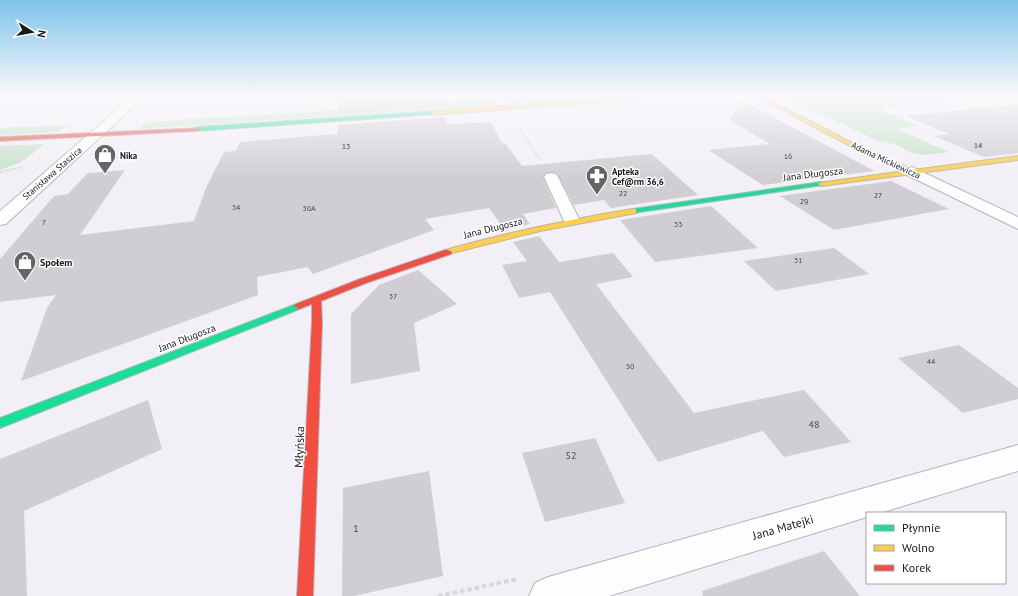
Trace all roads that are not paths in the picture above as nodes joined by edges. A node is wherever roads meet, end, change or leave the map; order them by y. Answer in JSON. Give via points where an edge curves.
{"nodes":[{"id":1,"x":108,"y":123,"type":"edge"},
{"id":2,"x":203,"y":123,"type":"edge"},
{"id":3,"x":810,"y":123,"type":"edge"},
{"id":4,"x":96,"y":128,"type":"junction"},
{"id":5,"x":0,"y":139,"type":"edge"},
{"id":6,"x":1018,"y":158,"type":"edge"},
{"id":7,"x":912,"y":172,"type":"junction"},
{"id":8,"x":551,"y":177,"type":"road end"},
{"id":9,"x":0,"y":220,"type":"edge"},
{"id":10,"x":572,"y":221,"type":"junction"},
{"id":11,"x":1018,"y":224,"type":"edge"},
{"id":12,"x":316,"y":299,"type":"junction"},
{"id":13,"x":0,"y":423,"type":"edge"},
{"id":14,"x":1018,"y":458,"type":"edge"},
{"id":15,"x":305,"y":596,"type":"edge"},
{"id":16,"x":548,"y":596,"type":"edge"}],
"edges":[{"from":1,"to":4,"type":"street","name":"Stanisława Staszica"},
{"from":2,"to":4,"type":"street"},
{"from":3,"to":7,"type":"street","name":"Adama Mickiewicza"},
{"from":4,"to":5,"type":"street"},
{"from":4,"to":9,"type":"street","name":"Stanisława Staszica"},
{"from":6,"to":7,"type":"street","name":"Jana Długosza"},
{"from":7,"to":10,"type":"street","name":"Jana Długosza","via":[[752,193]]},
{"from":7,"to":11,"type":"street","name":"Adama Mickiewicza"},
{"from":8,"to":10,"type":"lane"},
{"from":10,"to":12,"type":"street","name":"Jana Długosza","via":[[493,238]]},
{"from":12,"to":13,"type":"street","name":"Jana Długosza"},
{"from":12,"to":15,"type":"street","name":"Młyńska"},
{"from":14,"to":16,"type":"street","name":"Jana Matejki"}]}
